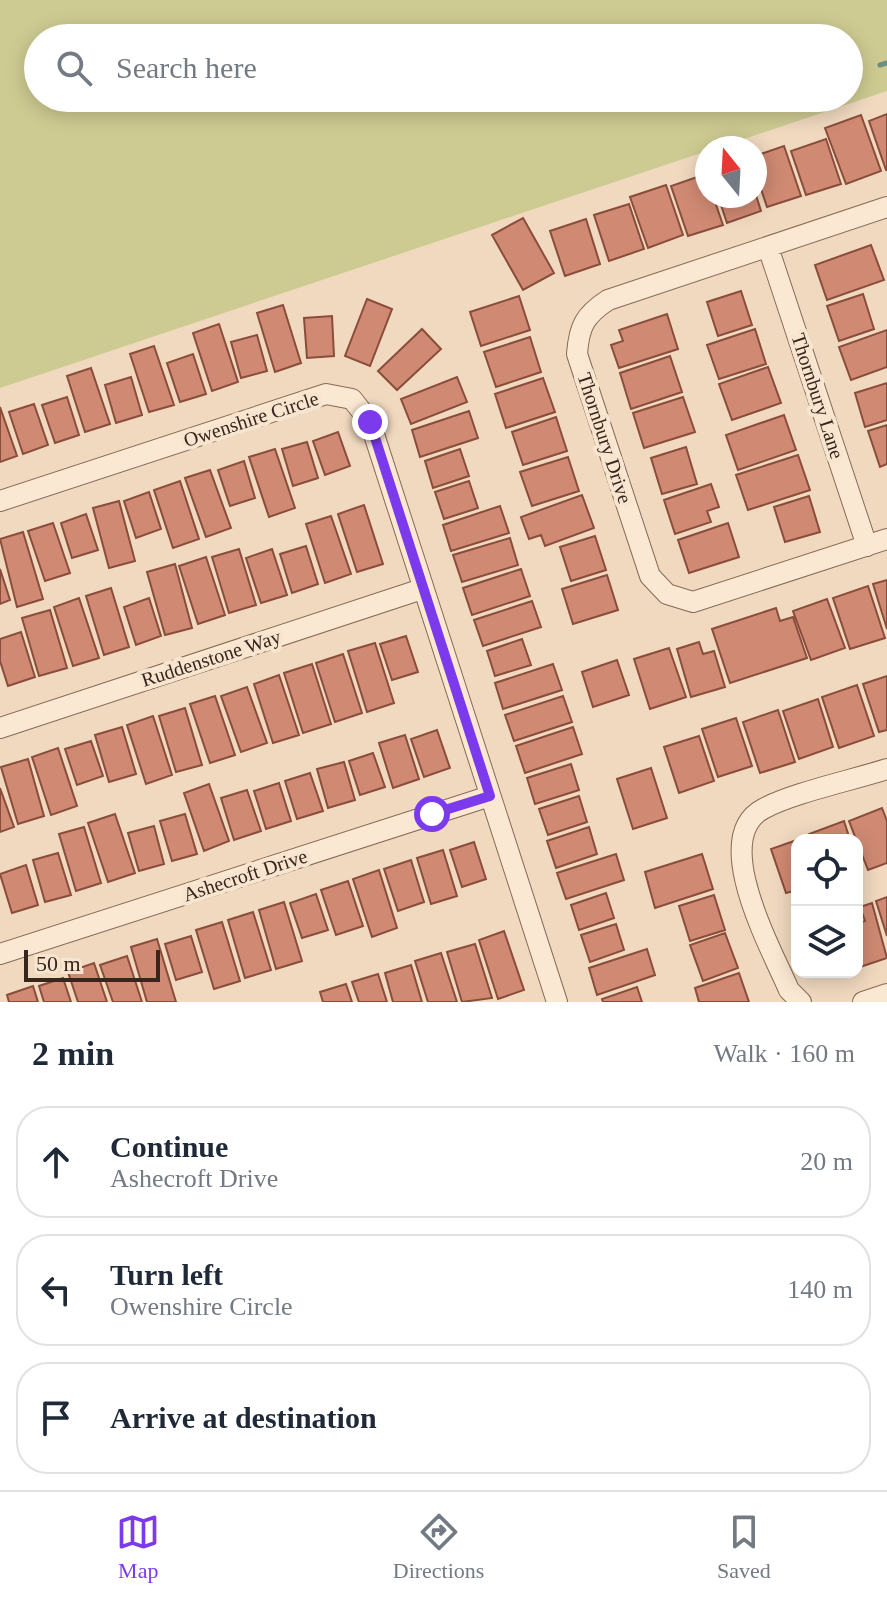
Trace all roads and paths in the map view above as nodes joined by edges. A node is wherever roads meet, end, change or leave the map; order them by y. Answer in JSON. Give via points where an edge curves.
{"nodes":[{"id":1,"x":887,"y":207,"type":"edge"},
{"id":2,"x":768,"y":247,"type":"junction"},
{"id":3,"x":0,"y":501,"type":"edge"},
{"id":4,"x":887,"y":539,"type":"edge"},
{"id":5,"x":867,"y":546,"type":"junction"},
{"id":6,"x":422,"y":589,"type":"junction"},
{"id":7,"x":0,"y":728,"type":"edge"},
{"id":8,"x":887,"y":769,"type":"edge"},
{"id":9,"x":490,"y":796,"type":"junction"},
{"id":10,"x":0,"y":954,"type":"edge"},
{"id":11,"x":887,"y":994,"type":"edge"},
{"id":12,"x":557,"y":1002,"type":"edge"},
{"id":13,"x":801,"y":1002,"type":"edge"},
{"id":14,"x":863,"y":1002,"type":"edge"}],
"edges":[{"from":1,"to":2,"type":"street","name":"Thornbury Drive"},
{"from":2,"to":5,"type":"street","name":"Thornbury Lane"},
{"from":2,"to":5,"type":"street","name":"Thornbury Drive","via":[[608,300],[588,313],[578,331],[577,354],[645,561],[650,576],[667,594],[693,602]]},
{"from":3,"to":6,"type":"street","name":"Owenshire Circle","via":[[326,394],[352,399],[370,422]]},
{"from":4,"to":5,"type":"street","name":"Thornbury Drive"},
{"from":6,"to":7,"type":"street","name":"Ruddenstone Way"},
{"from":6,"to":9,"type":"street","name":"Owenshire Circle"},
{"from":8,"to":13,"type":"street","via":[[760,810],[741,833],[745,882],[789,990]]},
{"from":9,"to":10,"type":"street","name":"Ashecroft Drive"},
{"from":9,"to":12,"type":"street","name":"Owenshire Circle"},
{"from":11,"to":14,"type":"street"}]}
